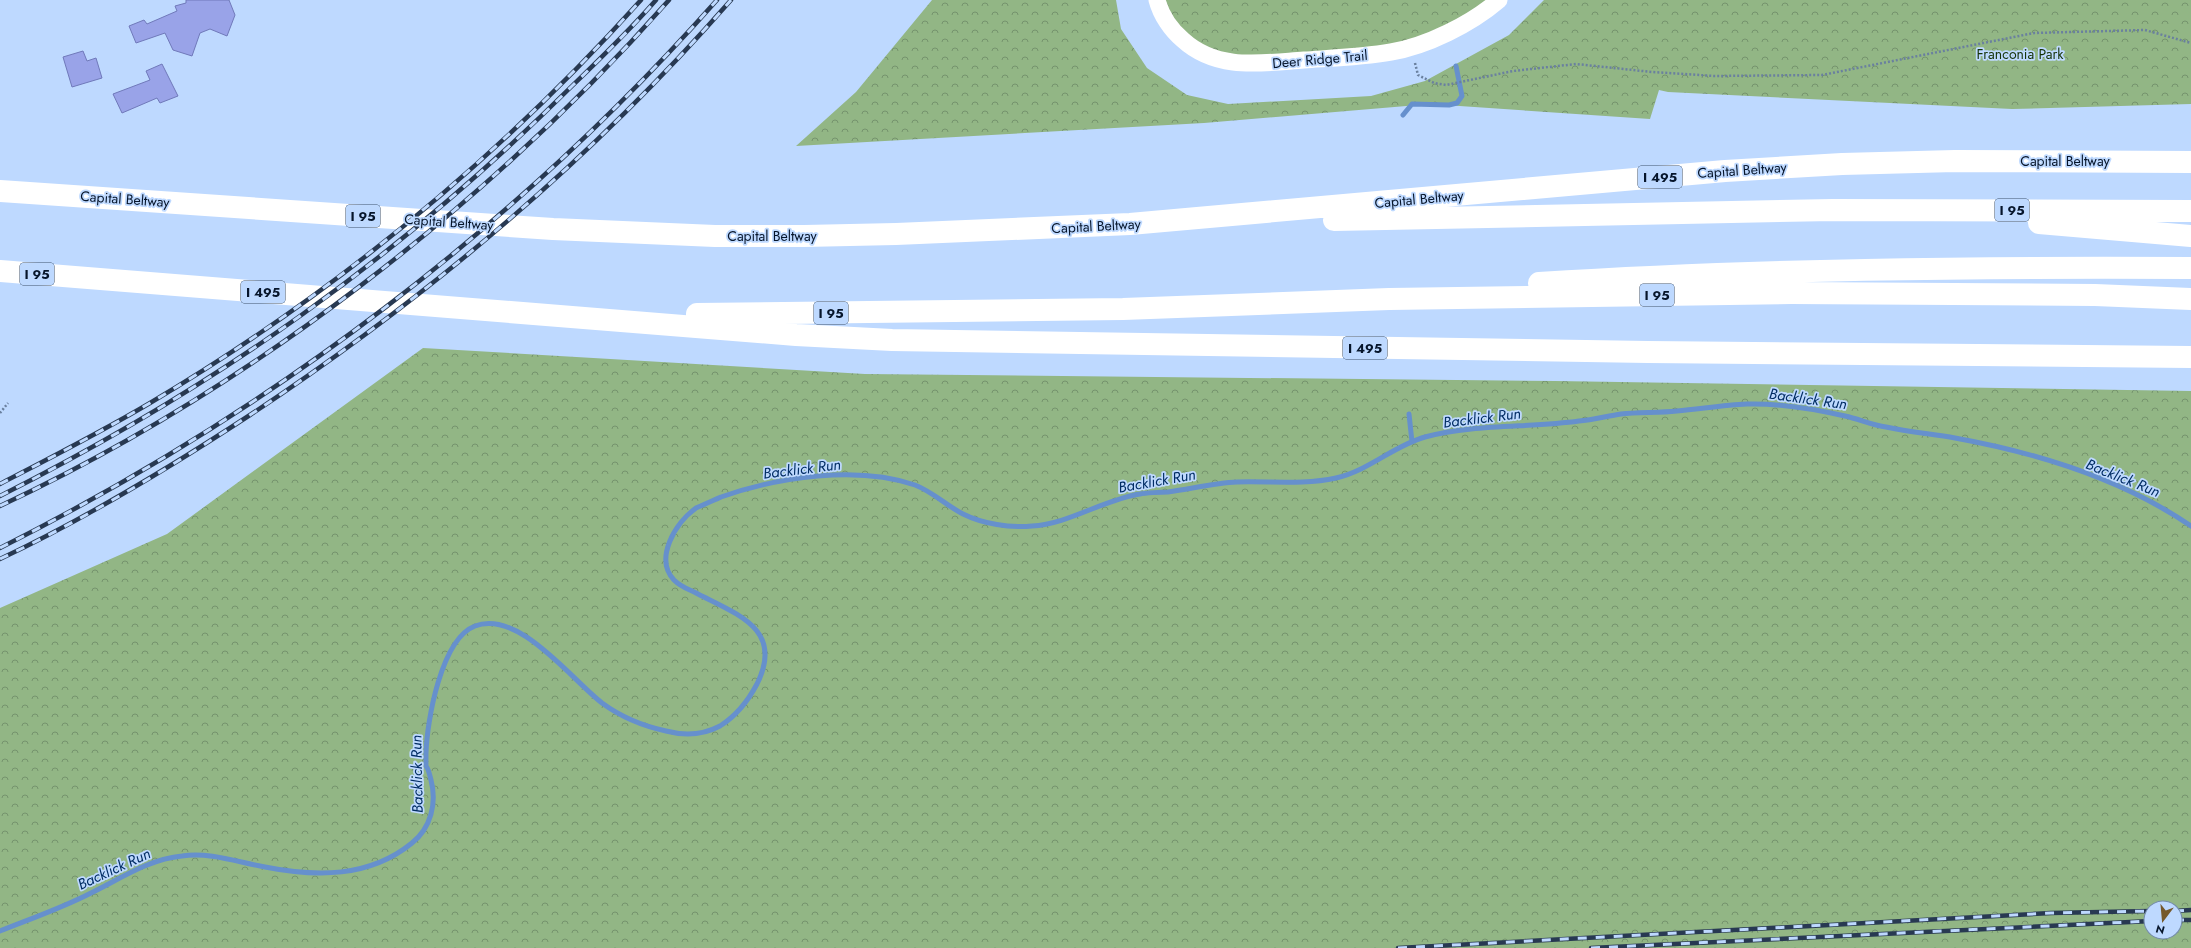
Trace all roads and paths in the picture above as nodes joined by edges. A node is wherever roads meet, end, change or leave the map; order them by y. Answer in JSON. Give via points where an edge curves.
{"nodes":[{"id":1,"x":1157,"y":0,"type":"edge"},
{"id":2,"x":1499,"y":0,"type":"edge"},
{"id":3,"x":2191,"y":43,"type":"edge"},
{"id":4,"x":1410,"y":46,"type":"junction"},
{"id":5,"x":2191,"y":162,"type":"edge"},
{"id":6,"x":0,"y":191,"type":"edge"},
{"id":7,"x":1833,"y":210,"type":"junction"},
{"id":8,"x":2191,"y":211,"type":"edge"},
{"id":9,"x":1130,"y":224,"type":"junction"},
{"id":10,"x":2191,"y":236,"type":"edge"},
{"id":11,"x":2191,"y":268,"type":"edge"},
{"id":12,"x":0,"y":271,"type":"edge"},
{"id":13,"x":74,"y":277,"type":"joint"},
{"id":14,"x":2191,"y":299,"type":"edge"},
{"id":15,"x":452,"y":307,"type":"joint"},
{"id":16,"x":1123,"y":309,"type":"junction"},
{"id":17,"x":540,"y":314,"type":"junction"},
{"id":18,"x":2191,"y":357,"type":"edge"},
{"id":19,"x":8,"y":403,"type":"dead end"},
{"id":20,"x":0,"y":413,"type":"edge"}],
"edges":[{"from":1,"to":4,"type":"street","name":"Deer Ridge Trail","via":[[1158,7],[1174,33],[1204,55],[1223,61],[1249,64],[1357,57],[1392,52]]},
{"from":2,"to":4,"type":"street","name":"Deer Ridge Trail","via":[[1462,26]]},
{"from":3,"to":4,"type":"path","via":[[2145,30],[2034,33],[1822,75],[1715,76],[1576,64],[1513,71],[1446,85],[1434,83],[1418,75]]},
{"from":5,"to":9,"type":"highway","name":"Capital Beltway","number":"I 495","via":[[1978,161],[1842,164],[1725,171]]},
{"from":6,"to":9,"type":"highway","name":"Capital Beltway","number":"I 95","via":[[553,229],[715,236],[896,234]]},
{"from":7,"to":8,"type":"highway","number":"I 95"},
{"from":7,"to":9,"type":"highway","number":"I 95"},
{"from":7,"to":10,"type":"highway","via":[[1937,215]]},
{"from":11,"to":16,"type":"highway","via":[[1853,270],[1634,277]]},
{"from":12,"to":13,"type":"highway","number":"I 95"},
{"from":13,"to":15,"type":"highway","number":"I 495"},
{"from":14,"to":16,"type":"highway","number":"I 95","via":[[2095,295],[1791,293],[1397,299]]},
{"from":15,"to":17,"type":"highway","number":"I 95"},
{"from":16,"to":17,"type":"highway","number":"I 95"},
{"from":17,"to":18,"type":"highway","number":"I 495","via":[[796,335],[993,343]]},
{"from":19,"to":20,"type":"path"}]}
